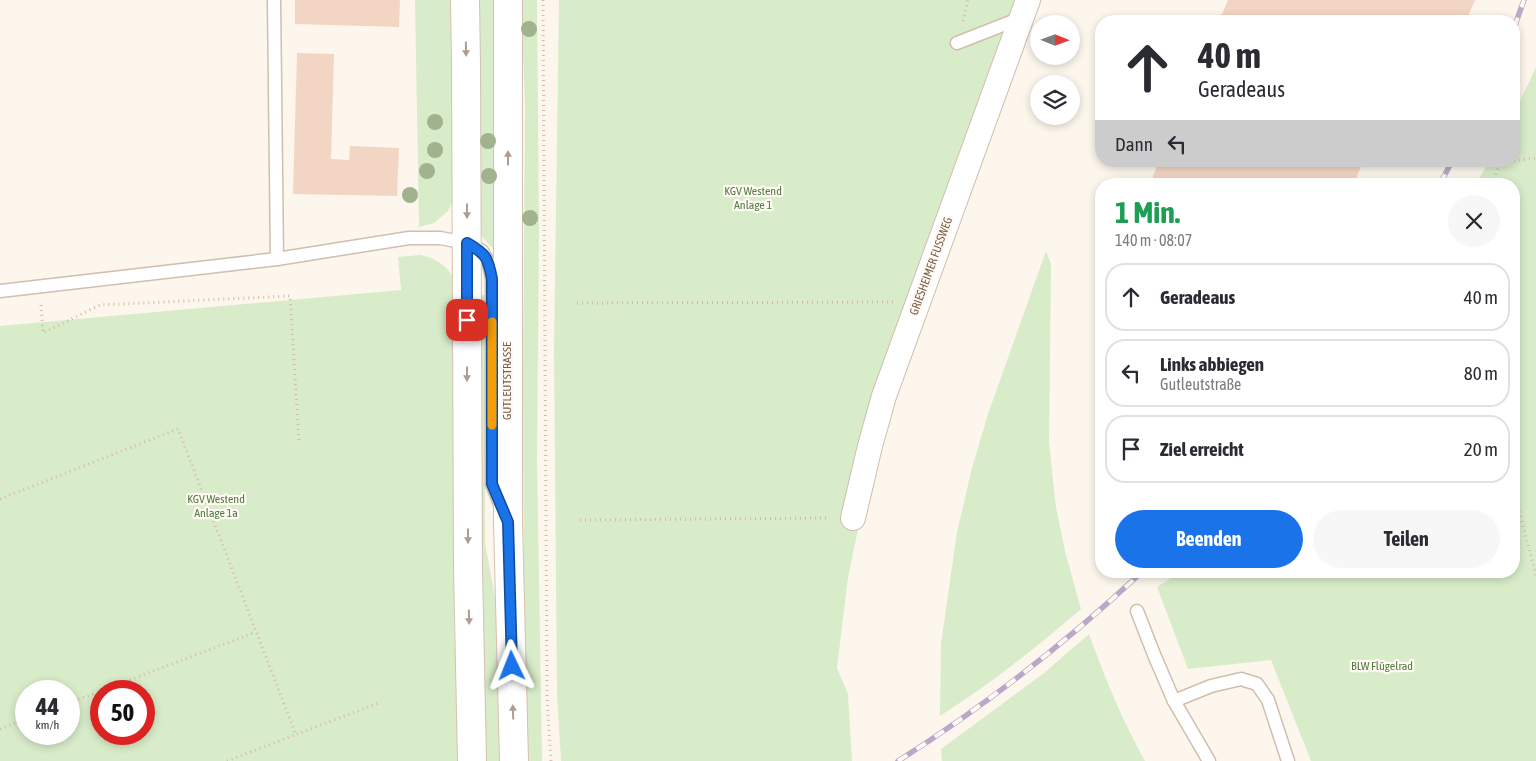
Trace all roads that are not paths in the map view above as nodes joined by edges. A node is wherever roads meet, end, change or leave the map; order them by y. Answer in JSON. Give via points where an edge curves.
{"nodes":[{"id":1,"x":274,"y":0,"type":"edge"},
{"id":2,"x":465,"y":0,"type":"edge"},
{"id":3,"x":508,"y":0,"type":"edge"},
{"id":4,"x":1025,"y":9,"type":"edge"},
{"id":5,"x":957,"y":44,"type":"dead end"},
{"id":6,"x":467,"y":243,"type":"junction"},
{"id":7,"x":277,"y":259,"type":"junction"},
{"id":8,"x":0,"y":291,"type":"edge"},
{"id":9,"x":853,"y":518,"type":"road end"},
{"id":10,"x":508,"y":522,"type":"junction"},
{"id":11,"x":1137,"y":611,"type":"dead end"},
{"id":12,"x":1174,"y":701,"type":"junction"},
{"id":13,"x":472,"y":761,"type":"edge"},
{"id":14,"x":514,"y":761,"type":"edge"},
{"id":15,"x":1209,"y":761,"type":"edge"},
{"id":16,"x":1288,"y":761,"type":"edge"}],
"edges":[{"from":1,"to":7,"type":"lane"},
{"from":2,"to":6,"type":"main road","one_way":true},
{"from":10,"to":3,"type":"main road","name":"GUTLEUTSTRASSE","one_way":true},
{"from":4,"to":5,"type":"lane","name":"GRIESHEIMER FUSSWEG"},
{"from":4,"to":9,"type":"street","name":"GRIESHEIMER FUSSWEG","via":[[884,396]]},
{"from":6,"to":7,"type":"lane","via":[[440,238],[409,238]]},
{"from":6,"to":10,"type":"lane","via":[[482,251],[492,279],[492,484]]},
{"from":6,"to":13,"type":"main road","one_way":true},
{"from":7,"to":8,"type":"lane"},
{"from":14,"to":10,"type":"main road","name":"GUTLEUTSTRASSE","one_way":true},
{"from":11,"to":12,"type":"lane"},
{"from":12,"to":15,"type":"lane"},
{"from":12,"to":16,"type":"lane","via":[[1211,686],[1241,679],[1257,684],[1268,700]]}]}
